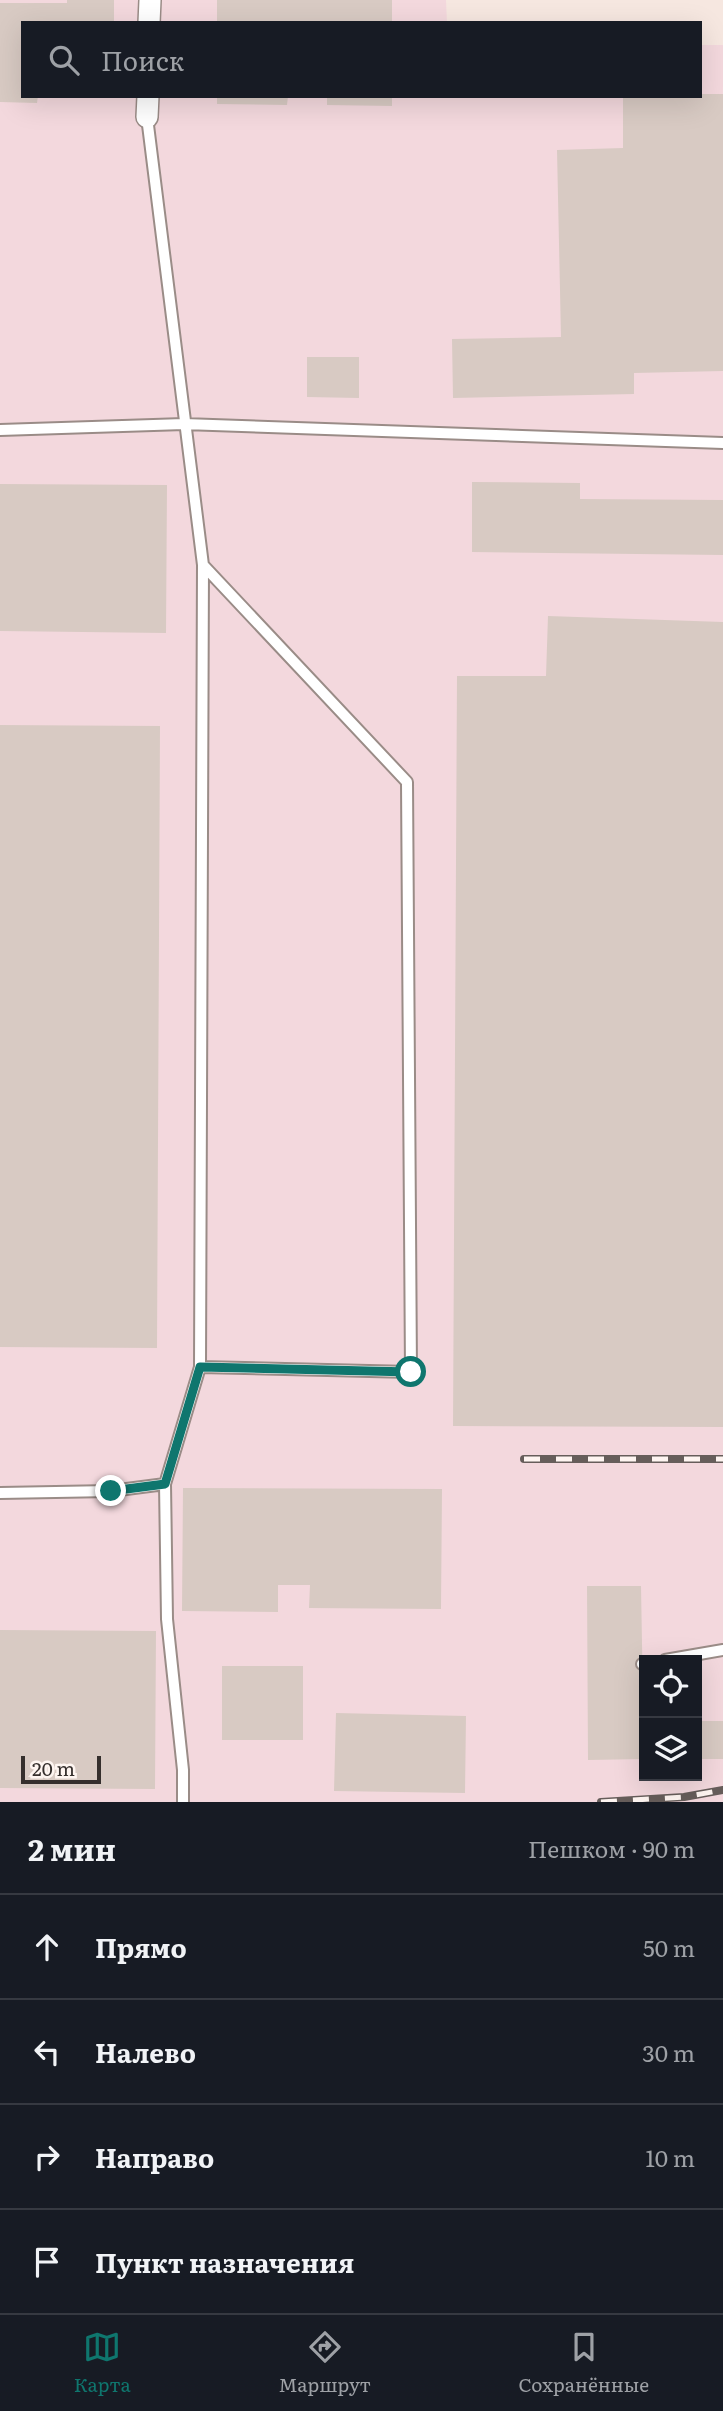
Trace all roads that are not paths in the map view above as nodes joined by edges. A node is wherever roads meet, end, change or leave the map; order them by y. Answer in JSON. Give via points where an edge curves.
{"nodes":[{"id":1,"x":150,"y":0,"type":"edge"},
{"id":2,"x":149,"y":21,"type":"edge"},
{"id":3,"x":148,"y":107,"type":"edge"},
{"id":4,"x":184,"y":424,"type":"junction"},
{"id":5,"x":0,"y":429,"type":"edge"},
{"id":6,"x":723,"y":443,"type":"edge"},
{"id":7,"x":203,"y":565,"type":"junction"},
{"id":8,"x":200,"y":1367,"type":"junction"},
{"id":9,"x":165,"y":1484,"type":"junction"},
{"id":10,"x":0,"y":1493,"type":"edge"},
{"id":11,"x":723,"y":1650,"type":"edge"},
{"id":12,"x":694,"y":1655,"type":"edge"},
{"id":13,"x":183,"y":1802,"type":"edge"}],
"edges":[{"from":1,"to":2,"type":"street"},
{"from":3,"to":4,"type":"lane"},
{"from":4,"to":5,"type":"lane"},
{"from":4,"to":6,"type":"lane"},
{"from":4,"to":7,"type":"lane"},
{"from":7,"to":8,"type":"lane"},
{"from":7,"to":8,"type":"lane","via":[[407,782],[411,1372]]},
{"from":8,"to":9,"type":"lane"},
{"from":9,"to":10,"type":"lane","via":[[111,1491]]},
{"from":9,"to":13,"type":"lane","via":[[167,1619]]},
{"from":11,"to":12,"type":"lane"}]}
